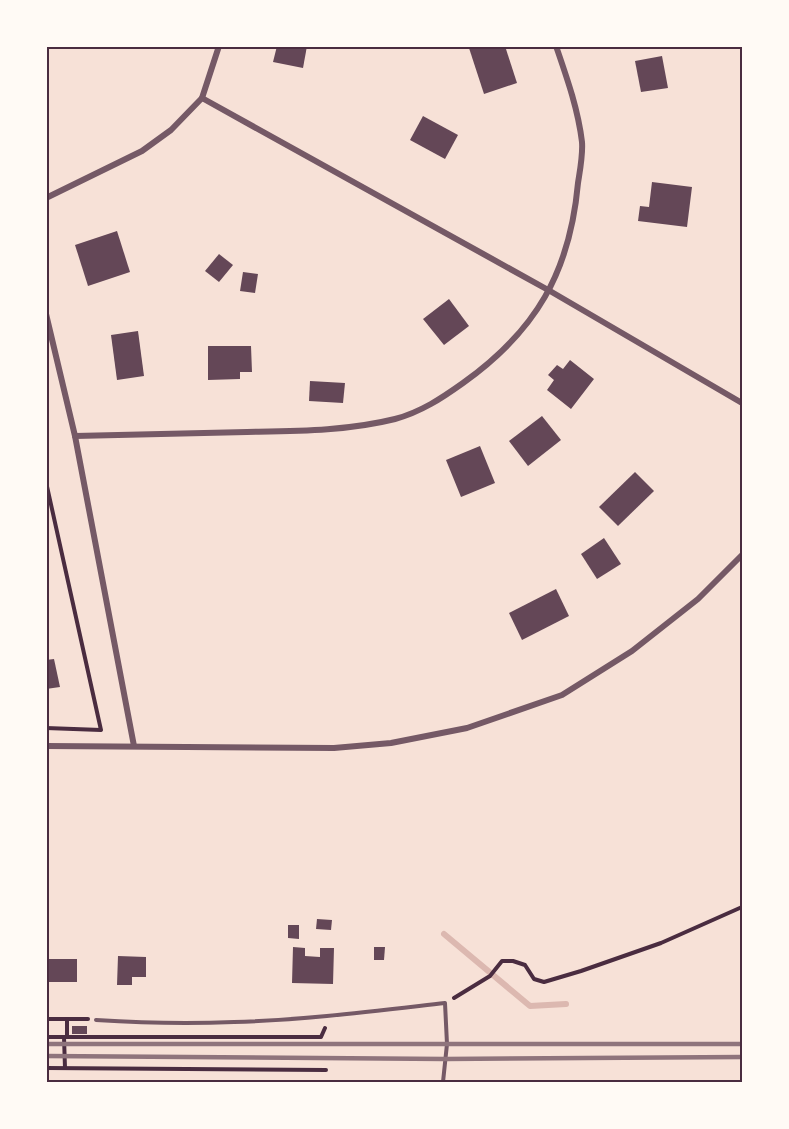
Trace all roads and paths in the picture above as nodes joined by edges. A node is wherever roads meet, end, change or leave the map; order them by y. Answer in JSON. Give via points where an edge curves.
{"nodes":[{"id":1,"x":219,"y":46,"type":"edge"},
{"id":2,"x":556,"y":46,"type":"edge"},
{"id":3,"x":202,"y":98,"type":"junction"},
{"id":4,"x":46,"y":198,"type":"edge"},
{"id":5,"x":550,"y":291,"type":"junction"},
{"id":6,"x":46,"y":314,"type":"edge"},
{"id":7,"x":742,"y":403,"type":"edge"},
{"id":8,"x":75,"y":436,"type":"junction"},
{"id":9,"x":46,"y":482,"type":"edge"},
{"id":10,"x":742,"y":555,"type":"edge"},
{"id":11,"x":46,"y":728,"type":"edge"},
{"id":12,"x":46,"y":746,"type":"edge"},
{"id":13,"x":134,"y":746,"type":"junction"},
{"id":14,"x":742,"y":907,"type":"edge"},
{"id":15,"x":445,"y":1003,"type":"junction"},
{"id":16,"x":46,"y":1019,"type":"edge"},
{"id":17,"x":67,"y":1019,"type":"junction"},
{"id":18,"x":96,"y":1020,"type":"joint"},
{"id":19,"x":46,"y":1068,"type":"edge"},
{"id":20,"x":65,"y":1068,"type":"junction"},
{"id":21,"x":326,"y":1070,"type":"dead end"},
{"id":22,"x":443,"y":1083,"type":"edge"}],
"edges":[{"from":1,"to":3,"type":"street"},
{"from":2,"to":5,"type":"street","via":[[572,90],[582,144],[576,206],[567,246]]},
{"from":3,"to":4,"type":"street","via":[[171,130],[142,151]]},
{"from":3,"to":5,"type":"street"},
{"from":5,"to":7,"type":"street"},
{"from":5,"to":8,"type":"street","via":[[523,330],[485,367],[436,402],[398,418],[317,430]]},
{"from":6,"to":8,"type":"street"},
{"from":8,"to":13,"type":"street"},
{"from":9,"to":11,"type":"path","via":[[101,730]]},
{"from":10,"to":13,"type":"street","via":[[698,598],[632,651],[562,695],[467,728],[391,743],[334,748]]},
{"from":12,"to":13,"type":"street"},
{"from":14,"to":15,"type":"path","via":[[661,943],[544,982],[534,979],[525,965],[502,961],[490,976]]},
{"from":15,"to":18,"type":"lane","via":[[233,1022]]},
{"from":15,"to":22,"type":"lane","via":[[447,1044]]},
{"from":16,"to":17,"type":"path"},
{"from":17,"to":18,"type":"path"},
{"from":17,"to":20,"type":"path"},
{"from":19,"to":20,"type":"path"},
{"from":20,"to":21,"type":"path"}]}
